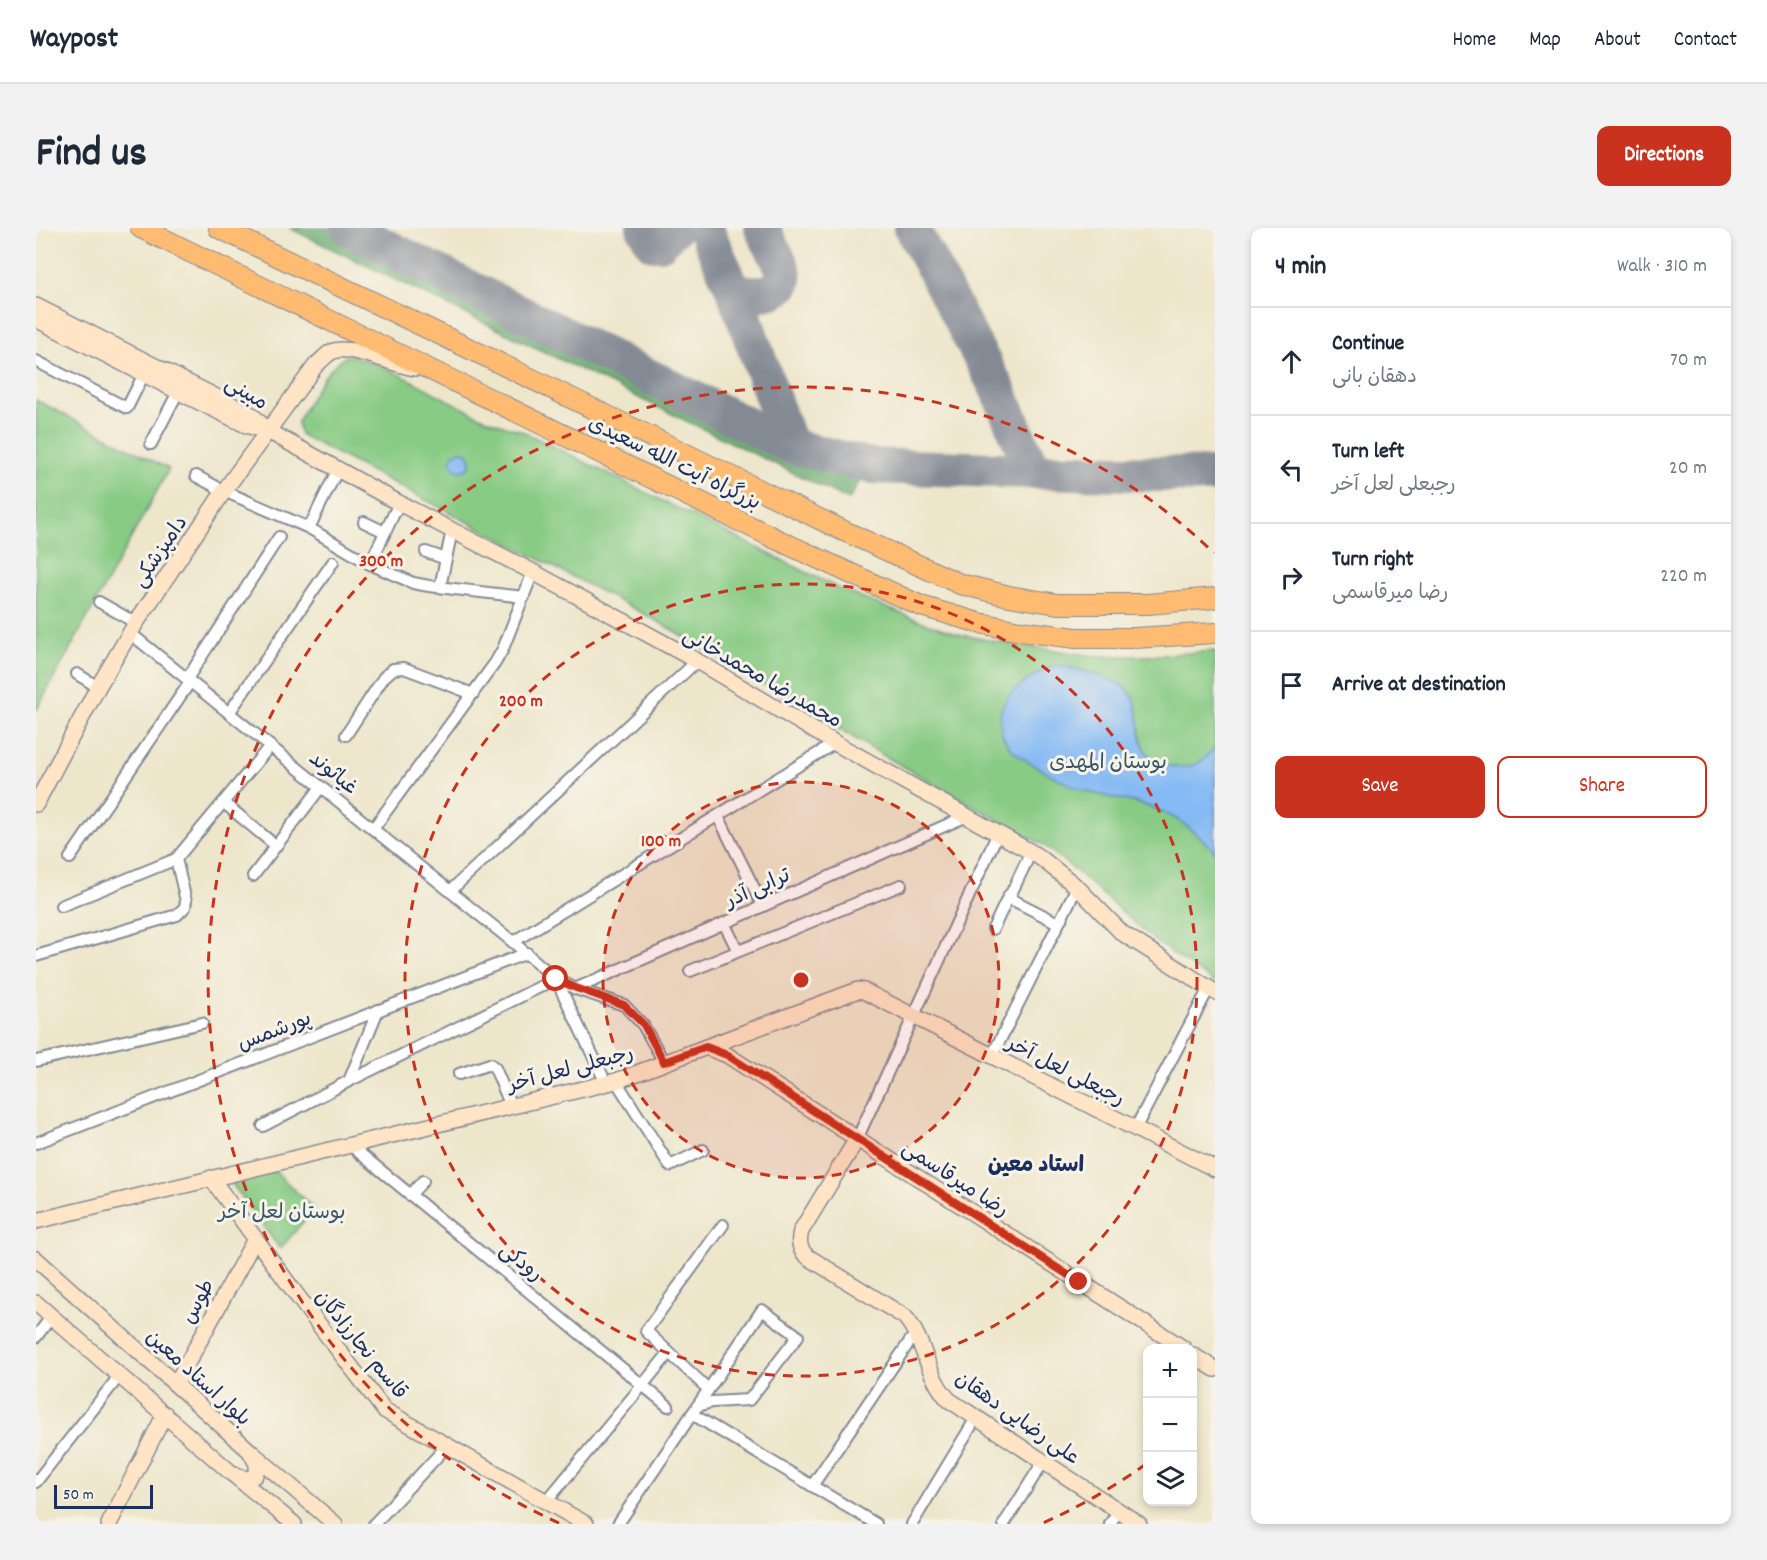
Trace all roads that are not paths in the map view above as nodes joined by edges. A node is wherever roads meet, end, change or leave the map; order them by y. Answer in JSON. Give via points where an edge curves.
{"nodes":[{"id":1,"x":141,"y":228,"type":"edge"},
{"id":2,"x":219,"y":228,"type":"edge"},
{"id":3,"x":36,"y":306,"type":"edge"},
{"id":4,"x":36,"y":319,"type":"edge"},
{"id":5,"x":36,"y":361,"type":"edge"},
{"id":6,"x":430,"y":369,"type":"junction"},
{"id":7,"x":144,"y":374,"type":"junction"},
{"id":8,"x":180,"y":386,"type":"junction"},
{"id":9,"x":268,"y":431,"type":"junction"},
{"id":10,"x":151,"y":444,"type":"dead end"},
{"id":11,"x":338,"y":470,"type":"junction"},
{"id":12,"x":196,"y":476,"type":"dead end"},
{"id":13,"x":224,"y":491,"type":"junction"},
{"id":14,"x":399,"y":503,"type":"junction"},
{"id":15,"x":364,"y":522,"type":"dead end"},
{"id":16,"x":309,"y":528,"type":"junction"},
{"id":17,"x":386,"y":532,"type":"junction"},
{"id":18,"x":451,"y":535,"type":"dead end"},
{"id":19,"x":279,"y":537,"type":"dead end"},
{"id":20,"x":426,"y":552,"type":"dead end"},
{"id":21,"x":446,"y":559,"type":"junction"},
{"id":22,"x":333,"y":562,"type":"dead end"},
{"id":23,"x":370,"y":564,"type":"junction"},
{"id":24,"x":533,"y":572,"type":"junction"},
{"id":25,"x":440,"y":587,"type":"junction"},
{"id":26,"x":524,"y":597,"type":"junction"},
{"id":27,"x":1215,"y":598,"type":"edge"},
{"id":28,"x":99,"y":602,"type":"dead end"},
{"id":29,"x":133,"y":628,"type":"junction"},
{"id":30,"x":1215,"y":633,"type":"edge"},
{"id":31,"x":698,"y":662,"type":"junction"},
{"id":32,"x":77,"y":674,"type":"dead end"},
{"id":33,"x":188,"y":681,"type":"junction"},
{"id":34,"x":98,"y":687,"type":"junction"},
{"id":35,"x":473,"y":694,"type":"junction"},
{"id":36,"x":229,"y":713,"type":"junction"},
{"id":37,"x":346,"y":735,"type":"dead end"},
{"id":38,"x":835,"y":743,"type":"junction"},
{"id":39,"x":270,"y":746,"type":"junction"},
{"id":40,"x":321,"y":787,"type":"junction"},
{"id":41,"x":224,"y":803,"type":"junction"},
{"id":42,"x":36,"y":804,"type":"edge"},
{"id":43,"x":718,"y":816,"type":"junction"},
{"id":44,"x":967,"y":816,"type":"junction"},
{"id":45,"x":373,"y":829,"type":"junction"},
{"id":46,"x":998,"y":833,"type":"junction"},
{"id":47,"x":276,"y":846,"type":"junction"},
{"id":48,"x":1031,"y":852,"type":"junction"},
{"id":49,"x":69,"y":858,"type":"dead end"},
{"id":50,"x":176,"y":860,"type":"junction"},
{"id":51,"x":253,"y":876,"type":"dead end"},
{"id":52,"x":902,"y":885,"type":"dead end"},
{"id":53,"x":1077,"y":887,"type":"junction"},
{"id":54,"x":450,"y":891,"type":"junction"},
{"id":55,"x":1009,"y":895,"type":"junction"},
{"id":56,"x":61,"y":906,"type":"dead end"},
{"id":57,"x":763,"y":906,"type":"junction"},
{"id":58,"x":724,"y":923,"type":"junction"},
{"id":59,"x":1058,"y":924,"type":"junction"},
{"id":60,"x":993,"y":928,"type":"dead end"},
{"id":61,"x":513,"y":942,"type":"junction"},
{"id":62,"x":738,"y":951,"type":"junction"},
{"id":63,"x":526,"y":953,"type":"junction"},
{"id":64,"x":36,"y":956,"type":"edge"},
{"id":65,"x":690,"y":971,"type":"dead end"},
{"id":66,"x":556,"y":979,"type":"junction"},
{"id":67,"x":576,"y":988,"type":"junction"},
{"id":68,"x":1212,"y":990,"type":"edge"},
{"id":69,"x":562,"y":995,"type":"junction"},
{"id":70,"x":378,"y":1010,"type":"junction"},
{"id":71,"x":914,"y":1016,"type":"junction"},
{"id":72,"x":202,"y":1023,"type":"dead end"},
{"id":73,"x":706,"y":1047,"type":"junction"},
{"id":74,"x":992,"y":1056,"type":"junction"},
{"id":75,"x":36,"y":1061,"type":"edge"},
{"id":76,"x":664,"y":1062,"type":"junction"},
{"id":77,"x":459,"y":1074,"type":"dead end"},
{"id":78,"x":349,"y":1081,"type":"junction"},
{"id":79,"x":611,"y":1082,"type":"junction"},
{"id":80,"x":511,"y":1106,"type":"junction"},
{"id":81,"x":263,"y":1126,"type":"dead end"},
{"id":82,"x":1135,"y":1129,"type":"junction"},
{"id":83,"x":857,"y":1139,"type":"junction"},
{"id":84,"x":36,"y":1143,"type":"edge"},
{"id":85,"x":351,"y":1146,"type":"junction"},
{"id":86,"x":703,"y":1150,"type":"dead end"},
{"id":87,"x":1215,"y":1169,"type":"edge"},
{"id":88,"x":211,"y":1178,"type":"junction"},
{"id":89,"x":423,"y":1181,"type":"dead end"},
{"id":90,"x":410,"y":1195,"type":"junction"},
{"id":91,"x":36,"y":1221,"type":"edge"},
{"id":92,"x":723,"y":1225,"type":"dead end"},
{"id":93,"x":255,"y":1239,"type":"junction"},
{"id":94,"x":36,"y":1259,"type":"edge"},
{"id":95,"x":36,"y":1303,"type":"edge"},
{"id":96,"x":52,"y":1316,"type":"junction"},
{"id":97,"x":916,"y":1332,"type":"junction"},
{"id":98,"x":36,"y":1337,"type":"edge"},
{"id":99,"x":1177,"y":1344,"type":"edge"},
{"id":100,"x":669,"y":1353,"type":"junction"},
{"id":101,"x":1197,"y":1358,"type":"edge"},
{"id":102,"x":1215,"y":1369,"type":"edge"},
{"id":103,"x":120,"y":1375,"type":"junction"},
{"id":104,"x":176,"y":1384,"type":"junction"},
{"id":105,"x":643,"y":1385,"type":"junction"},
{"id":106,"x":708,"y":1389,"type":"junction"},
{"id":107,"x":668,"y":1406,"type":"dead end"},
{"id":108,"x":694,"y":1410,"type":"junction"},
{"id":109,"x":165,"y":1414,"type":"junction"},
{"id":110,"x":976,"y":1418,"type":"junction"},
{"id":111,"x":447,"y":1446,"type":"junction"},
{"id":112,"x":251,"y":1452,"type":"junction"},
{"id":113,"x":1043,"y":1462,"type":"junction"},
{"id":114,"x":229,"y":1471,"type":"junction"},
{"id":115,"x":36,"y":1482,"type":"edge"},
{"id":116,"x":812,"y":1486,"type":"junction"},
{"id":117,"x":304,"y":1497,"type":"junction"},
{"id":118,"x":546,"y":1502,"type":"junction"},
{"id":119,"x":281,"y":1513,"type":"junction"},
{"id":120,"x":1114,"y":1517,"type":"edge"},
{"id":121,"x":109,"y":1524,"type":"edge"},
{"id":122,"x":294,"y":1524,"type":"edge"},
{"id":123,"x":335,"y":1524,"type":"edge"},
{"id":124,"x":374,"y":1524,"type":"edge"},
{"id":125,"x":586,"y":1524,"type":"edge"},
{"id":126,"x":618,"y":1524,"type":"edge"},
{"id":127,"x":876,"y":1524,"type":"edge"},
{"id":128,"x":912,"y":1524,"type":"edge"},
{"id":129,"x":1004,"y":1524,"type":"edge"},
{"id":130,"x":1140,"y":1524,"type":"edge"}],
"edges":[{"from":1,"to":6,"type":"highway","name":"بزرگراه آیت الله سعیدی"},
{"from":2,"to":27,"type":"highway","name":"بزرگراه آیت الله سعیدی","via":[[960,584],[1058,604],[1148,604]]},
{"from":3,"to":8,"type":"street","name":"مبینی"},
{"from":4,"to":7,"type":"street","name":"مبینی"},
{"from":5,"to":7,"type":"street","via":[[127,408]]},
{"from":6,"to":9,"type":"street","name":"دامپزشکی","via":[[405,366],[348,349],[330,352]]},
{"from":6,"to":30,"type":"highway","name":"بزرگراه آیت الله سعیدی","via":[[921,606],[990,625],[1076,638]]},
{"from":7,"to":8,"type":"street","name":"مبینی"},
{"from":8,"to":9,"type":"street","name":"مبینی","via":[[246,425]]},
{"from":8,"to":10,"type":"street"},
{"from":9,"to":11,"type":"street","name":"محمدرضا محمدخانی"},
{"from":9,"to":13,"type":"street","name":"دامپزشکی"},
{"from":11,"to":14,"type":"street","name":"محمدرضا محمدخانی"},
{"from":11,"to":16,"type":"street"},
{"from":12,"to":13,"type":"street"},
{"from":13,"to":16,"type":"street"},
{"from":13,"to":29,"type":"street","name":"دامپزشکی"},
{"from":14,"to":17,"type":"street"},
{"from":14,"to":24,"type":"street","name":"محمدرضا محمدخانی"},
{"from":15,"to":17,"type":"street"},
{"from":16,"to":23,"type":"street"},
{"from":17,"to":23,"type":"street"},
{"from":18,"to":21,"type":"street"},
{"from":19,"to":33,"type":"street"},
{"from":20,"to":21,"type":"street"},
{"from":21,"to":25,"type":"street"},
{"from":22,"to":36,"type":"street"},
{"from":23,"to":25,"type":"street","via":[[413,582]]},
{"from":24,"to":26,"type":"street"},
{"from":24,"to":31,"type":"street","name":"محمدرضا محمدخانی"},
{"from":25,"to":26,"type":"street"},
{"from":26,"to":35,"type":"street","via":[[503,649]]},
{"from":28,"to":29,"type":"street","name":"غیاثوند"},
{"from":29,"to":33,"type":"street","name":"غیاثوند"},
{"from":29,"to":34,"type":"street","name":"دامپزشکی"},
{"from":31,"to":38,"type":"street","name":"محمدرضا محمدخانی"},
{"from":31,"to":54,"type":"street"},
{"from":32,"to":34,"type":"street"},
{"from":33,"to":36,"type":"street","name":"غیاثوند"},
{"from":33,"to":49,"type":"street"},
{"from":34,"to":42,"type":"street","name":"دامپزشکی"},
{"from":35,"to":37,"type":"street","via":[[404,668],[393,669]]},
{"from":35,"to":45,"type":"street"},
{"from":36,"to":39,"type":"street","name":"غیاثوند"},
{"from":38,"to":43,"type":"street"},
{"from":38,"to":44,"type":"street","name":"محمدرضا محمدخانی"},
{"from":39,"to":40,"type":"street","name":"غیاثوند"},
{"from":39,"to":41,"type":"street"},
{"from":40,"to":45,"type":"street","name":"غیاثوند"},
{"from":40,"to":47,"type":"street"},
{"from":41,"to":47,"type":"street"},
{"from":41,"to":50,"type":"street"},
{"from":43,"to":57,"type":"street"},
{"from":43,"to":61,"type":"street"},
{"from":44,"to":46,"type":"street","name":"محمدرضا محمدخانی"},
{"from":44,"to":57,"type":"street","name":"ترابی آذر"},
{"from":45,"to":54,"type":"street","name":"غیاثوند"},
{"from":46,"to":48,"type":"street","name":"محمدرضا محمدخانی"},
{"from":46,"to":71,"type":"street"},
{"from":47,"to":51,"type":"street"},
{"from":48,"to":53,"type":"street","name":"محمدرضا محمدخانی"},
{"from":48,"to":55,"type":"street"},
{"from":50,"to":56,"type":"street"},
{"from":50,"to":64,"type":"street","via":[[186,902],[177,915]]},
{"from":52,"to":62,"type":"street"},
{"from":53,"to":59,"type":"street"},
{"from":53,"to":68,"type":"street","name":"محمدرضا محمدخانی","via":[[1122,933]]},
{"from":54,"to":61,"type":"street","name":"غیاثوند"},
{"from":55,"to":59,"type":"street"},
{"from":55,"to":60,"type":"street"},
{"from":57,"to":58,"type":"street","name":"ترابی آذر"},
{"from":58,"to":62,"type":"street"},
{"from":58,"to":67,"type":"street","name":"ترابی آذر"},
{"from":59,"to":74,"type":"street"},
{"from":61,"to":63,"type":"street","name":"غیاثوند"},
{"from":62,"to":65,"type":"street"},
{"from":63,"to":66,"type":"street","name":"غیاثوند"},
{"from":63,"to":70,"type":"street","name":"پورشمس"},
{"from":66,"to":67,"type":"street"},
{"from":66,"to":69,"type":"street"},
{"from":66,"to":78,"type":"street"},
{"from":67,"to":69,"type":"street","name":"ترابی آذر"},
{"from":67,"to":76,"type":"street","via":[[624,1005],[644,1025]]},
{"from":68,"to":82,"type":"street"},
{"from":69,"to":79,"type":"street"},
{"from":70,"to":78,"type":"street"},
{"from":70,"to":84,"type":"street","name":"پورشمس"},
{"from":71,"to":73,"type":"street","name":"رجبعلی لعل آخر","via":[[858,990]]},
{"from":71,"to":74,"type":"street","name":"رجبعلی لعل آخر"},
{"from":71,"to":83,"type":"street"},
{"from":72,"to":75,"type":"street"},
{"from":73,"to":76,"type":"street","name":"رجبعلی لعل آخر"},
{"from":73,"to":83,"type":"street","name":"رضا میرقاسمی","via":[[727,1055]]},
{"from":74,"to":82,"type":"street","name":"رجبعلی لعل آخر"},
{"from":76,"to":79,"type":"street","name":"رجبعلی لعل آخر"},
{"from":77,"to":80,"type":"street","via":[[490,1064]]},
{"from":78,"to":81,"type":"street"},
{"from":79,"to":80,"type":"street","name":"رجبعلی لعل آخر"},
{"from":79,"to":86,"type":"street","via":[[670,1166]]},
{"from":80,"to":85,"type":"street","name":"رجبعلی لعل آخر"},
{"from":82,"to":87,"type":"street","name":"رجبعلی لعل آخر"},
{"from":83,"to":97,"type":"street","name":"علی رضایی دهقان","via":[[801,1231],[800,1246],[808,1257],[905,1317]]},
{"from":83,"to":99,"type":"street","name":"رضا میرقاسمی"},
{"from":85,"to":88,"type":"street","name":"رجبعلی لعل آخر"},
{"from":85,"to":90,"type":"street","name":"رودکی"},
{"from":88,"to":91,"type":"street","name":"رجبعلی لعل آخر"},
{"from":88,"to":93,"type":"street","name":"قاسم نجارزادگان"},
{"from":89,"to":90,"type":"street"},
{"from":90,"to":105,"type":"street","name":"رودکی"},
{"from":92,"to":100,"type":"street","via":[[646,1331]]},
{"from":93,"to":104,"type":"street","name":"طوس"},
{"from":93,"to":111,"type":"street","name":"قاسم نجارزادگان","via":[[384,1410]]},
{"from":94,"to":104,"type":"street","name":"بلوار استاد معین"},
{"from":95,"to":96,"type":"street"},
{"from":96,"to":98,"type":"street"},
{"from":96,"to":103,"type":"street"},
{"from":97,"to":110,"type":"street","name":"علی رضایی دهقان","via":[[940,1391]]},
{"from":97,"to":116,"type":"street"},
{"from":100,"to":105,"type":"street"},
{"from":100,"to":106,"type":"street"},
{"from":101,"to":102,"type":"street"},
{"from":103,"to":109,"type":"street"},
{"from":103,"to":115,"type":"street"},
{"from":104,"to":112,"type":"street","name":"بلوار استاد معین"},
{"from":105,"to":107,"type":"street","name":"رودکی"},
{"from":105,"to":118,"type":"street"},
{"from":106,"to":108,"type":"street"},
{"from":106,"to":108,"type":"street","via":[[762,1310],[798,1335],[749,1400],[712,1402]]},
{"from":108,"to":116,"type":"street"},
{"from":108,"to":126,"type":"street"},
{"from":109,"to":114,"type":"street"},
{"from":109,"to":121,"type":"street"},
{"from":110,"to":113,"type":"street","name":"علی رضایی دهقان"},
{"from":110,"to":128,"type":"street"},
{"from":111,"to":118,"type":"street","name":"قاسم نجارزادگان"},
{"from":111,"to":124,"type":"street"},
{"from":112,"to":114,"type":"street","via":[[258,1466],[253,1478],[245,1479]]},
{"from":112,"to":117,"type":"street","name":"بلوار استاد معین"},
{"from":113,"to":120,"type":"street","name":"علی رضایی دهقان"},
{"from":113,"to":129,"type":"street"},
{"from":114,"to":119,"type":"street"},
{"from":116,"to":127,"type":"street"},
{"from":117,"to":119,"type":"street","via":[[285,1491],[277,1500]]},
{"from":117,"to":123,"type":"street","name":"بلوار استاد معین"},
{"from":118,"to":125,"type":"street","name":"قاسم نجارزادگان"},
{"from":119,"to":122,"type":"street"},
{"from":120,"to":130,"type":"street","name":"علی رضایی دهقان"}]}
